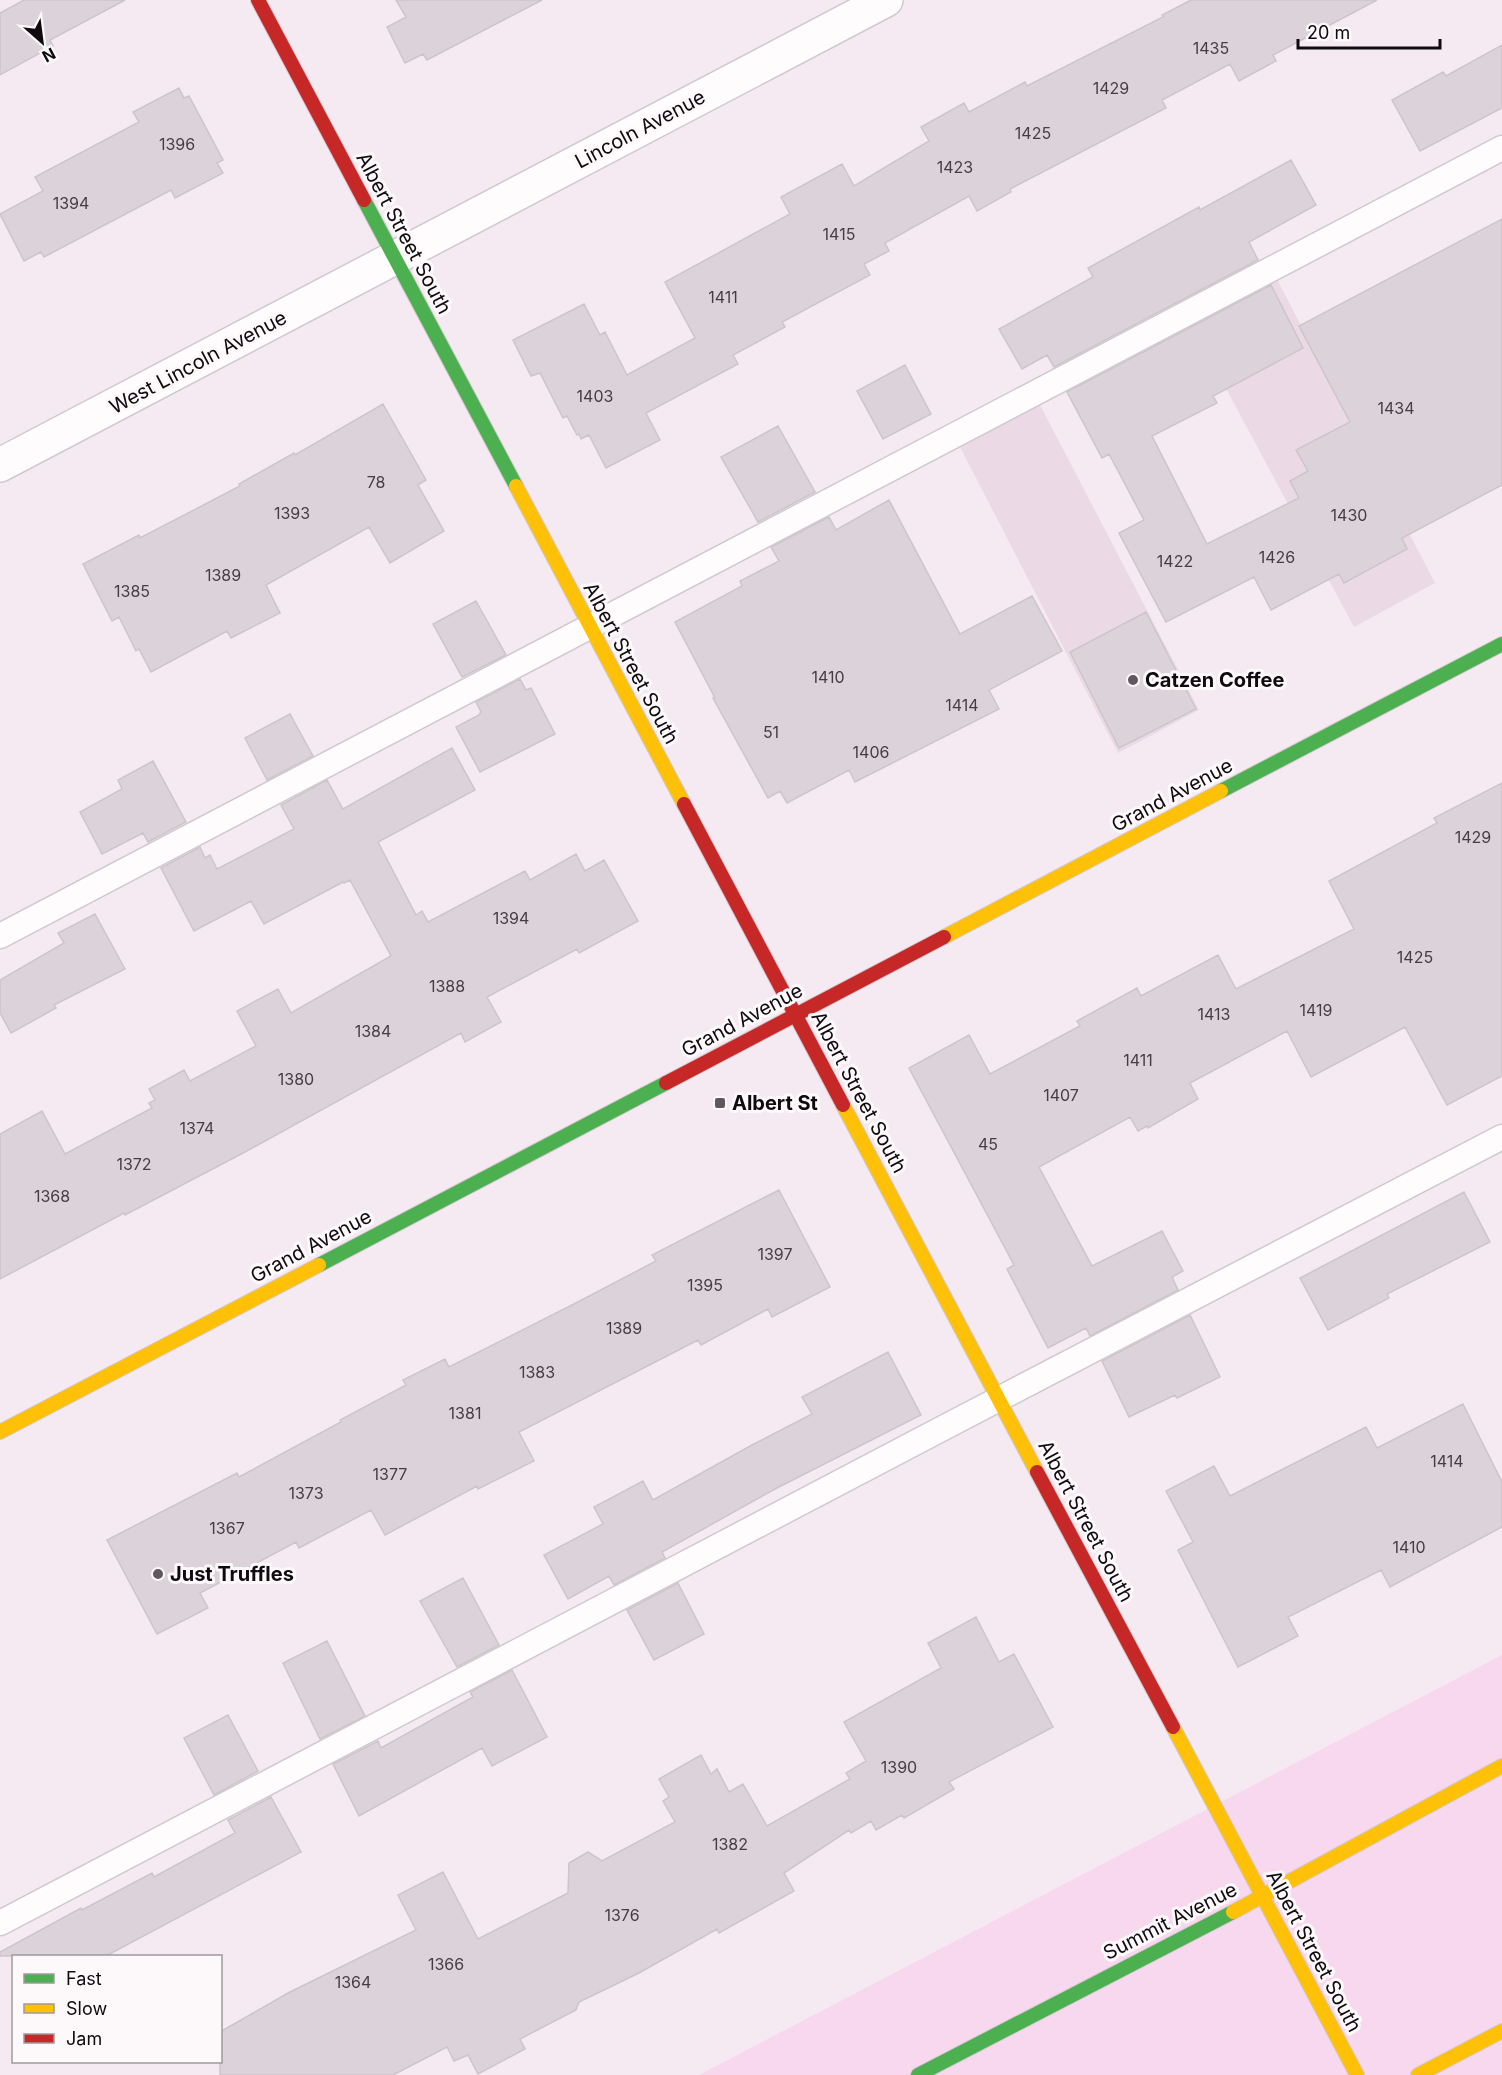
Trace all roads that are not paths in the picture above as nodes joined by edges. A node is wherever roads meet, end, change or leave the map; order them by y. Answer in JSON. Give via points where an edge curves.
{"nodes":[{"id":1,"x":258,"y":0,"type":"edge"},
{"id":2,"x":886,"y":0,"type":"edge"},
{"id":3,"x":1502,"y":148,"type":"edge"},
{"id":4,"x":395,"y":258,"type":"junction"},
{"id":5,"x":0,"y":465,"type":"edge"},
{"id":6,"x":591,"y":627,"type":"junction"},
{"id":7,"x":1502,"y":644,"type":"edge"},
{"id":8,"x":0,"y":936,"type":"edge"},
{"id":9,"x":795,"y":1014,"type":"junction"},
{"id":10,"x":1502,"y":1137,"type":"edge"},
{"id":11,"x":1000,"y":1399,"type":"junction"},
{"id":12,"x":0,"y":1432,"type":"edge"},
{"id":13,"x":1502,"y":1766,"type":"edge"},
{"id":14,"x":1263,"y":1896,"type":"junction"},
{"id":15,"x":0,"y":1923,"type":"edge"},
{"id":16,"x":1502,"y":2031,"type":"edge"},
{"id":17,"x":918,"y":2075,"type":"edge"},
{"id":18,"x":1357,"y":2075,"type":"edge"},
{"id":19,"x":1418,"y":2075,"type":"edge"}],
"edges":[{"from":1,"to":4,"type":"street","name":"Albert Street South"},
{"from":2,"to":4,"type":"street","name":"Lincoln Avenue"},
{"from":3,"to":6,"type":"lane"},
{"from":4,"to":5,"type":"street","name":"West Lincoln Avenue"},
{"from":4,"to":6,"type":"street","name":"Albert Street South"},
{"from":6,"to":8,"type":"lane"},
{"from":6,"to":9,"type":"street","name":"Albert Street South"},
{"from":7,"to":9,"type":"street","name":"Grand Avenue"},
{"from":9,"to":11,"type":"street","name":"Albert Street South"},
{"from":9,"to":12,"type":"street","name":"Grand Avenue"},
{"from":10,"to":11,"type":"lane"},
{"from":11,"to":14,"type":"street","name":"Albert Street South"},
{"from":11,"to":15,"type":"lane"},
{"from":13,"to":14,"type":"street","name":"Summit Avenue"},
{"from":14,"to":17,"type":"street","name":"Summit Avenue"},
{"from":14,"to":18,"type":"street","name":"Albert Street South"},
{"from":16,"to":19,"type":"street"}]}
